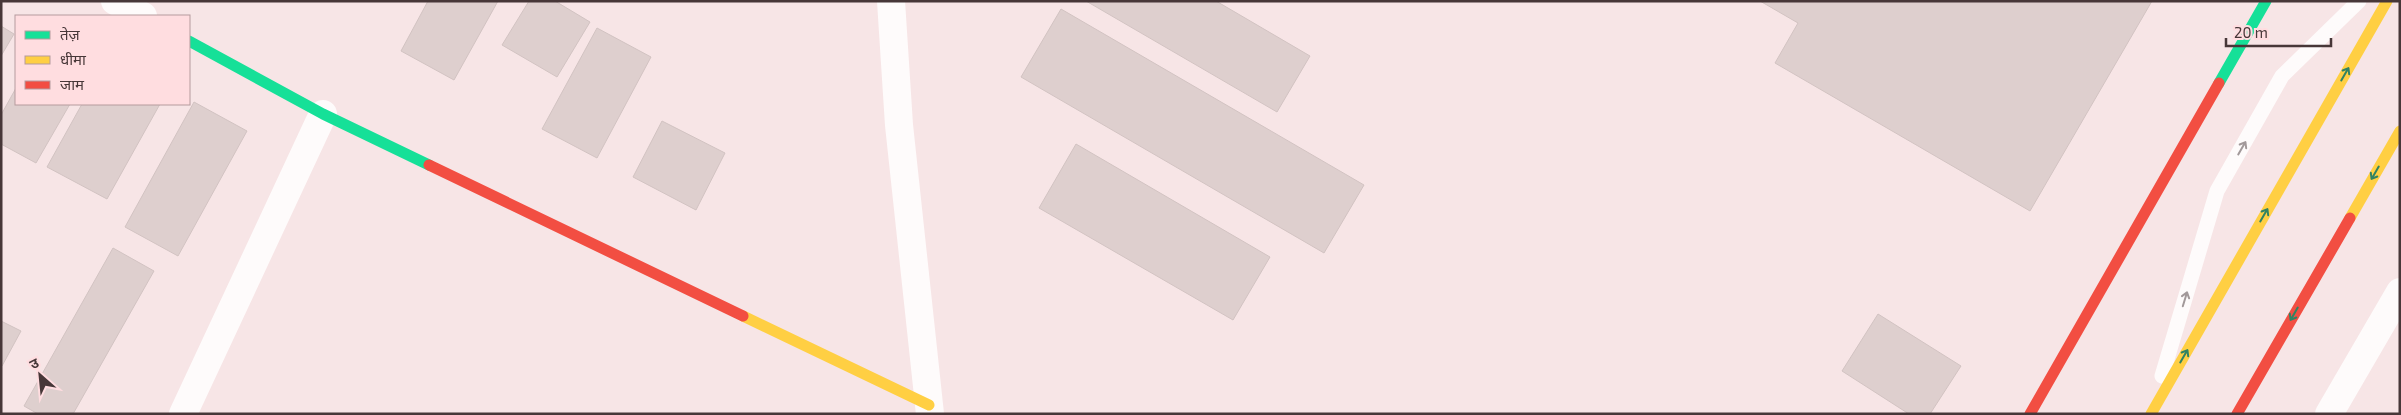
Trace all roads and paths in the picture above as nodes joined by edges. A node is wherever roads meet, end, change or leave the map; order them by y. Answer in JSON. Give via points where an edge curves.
{"nodes":[{"id":1,"x":115,"y":1,"type":"edge"},
{"id":2,"x":890,"y":1,"type":"edge"},
{"id":3,"x":2266,"y":1,"type":"edge"},
{"id":4,"x":2360,"y":1,"type":"edge"},
{"id":5,"x":2387,"y":1,"type":"edge"},
{"id":6,"x":141,"y":15,"type":"edge"},
{"id":7,"x":190,"y":42,"type":"edge"},
{"id":8,"x":323,"y":114,"type":"junction"},
{"id":9,"x":2400,"y":131,"type":"edge"},
{"id":10,"x":2400,"y":292,"type":"edge"},
{"id":11,"x":929,"y":409,"type":"edge"},
{"id":12,"x":2151,"y":413,"type":"edge"},
{"id":13,"x":183,"y":414,"type":"edge"},
{"id":14,"x":2030,"y":414,"type":"edge"},
{"id":15,"x":2237,"y":414,"type":"edge"},
{"id":16,"x":2329,"y":414,"type":"edge"}],
"edges":[{"from":1,"to":6,"type":"street"},
{"from":2,"to":11,"type":"street"},
{"from":3,"to":14,"type":"street"},
{"from":12,"to":4,"type":"lane","one_way":true,"via":[[2217,191],[2282,76]]},
{"from":12,"to":5,"type":"street","one_way":true},
{"from":7,"to":8,"type":"street"},
{"from":8,"to":11,"type":"street"},
{"from":8,"to":13,"type":"street"},
{"from":9,"to":15,"type":"street","one_way":true},
{"from":10,"to":16,"type":"street"}]}
